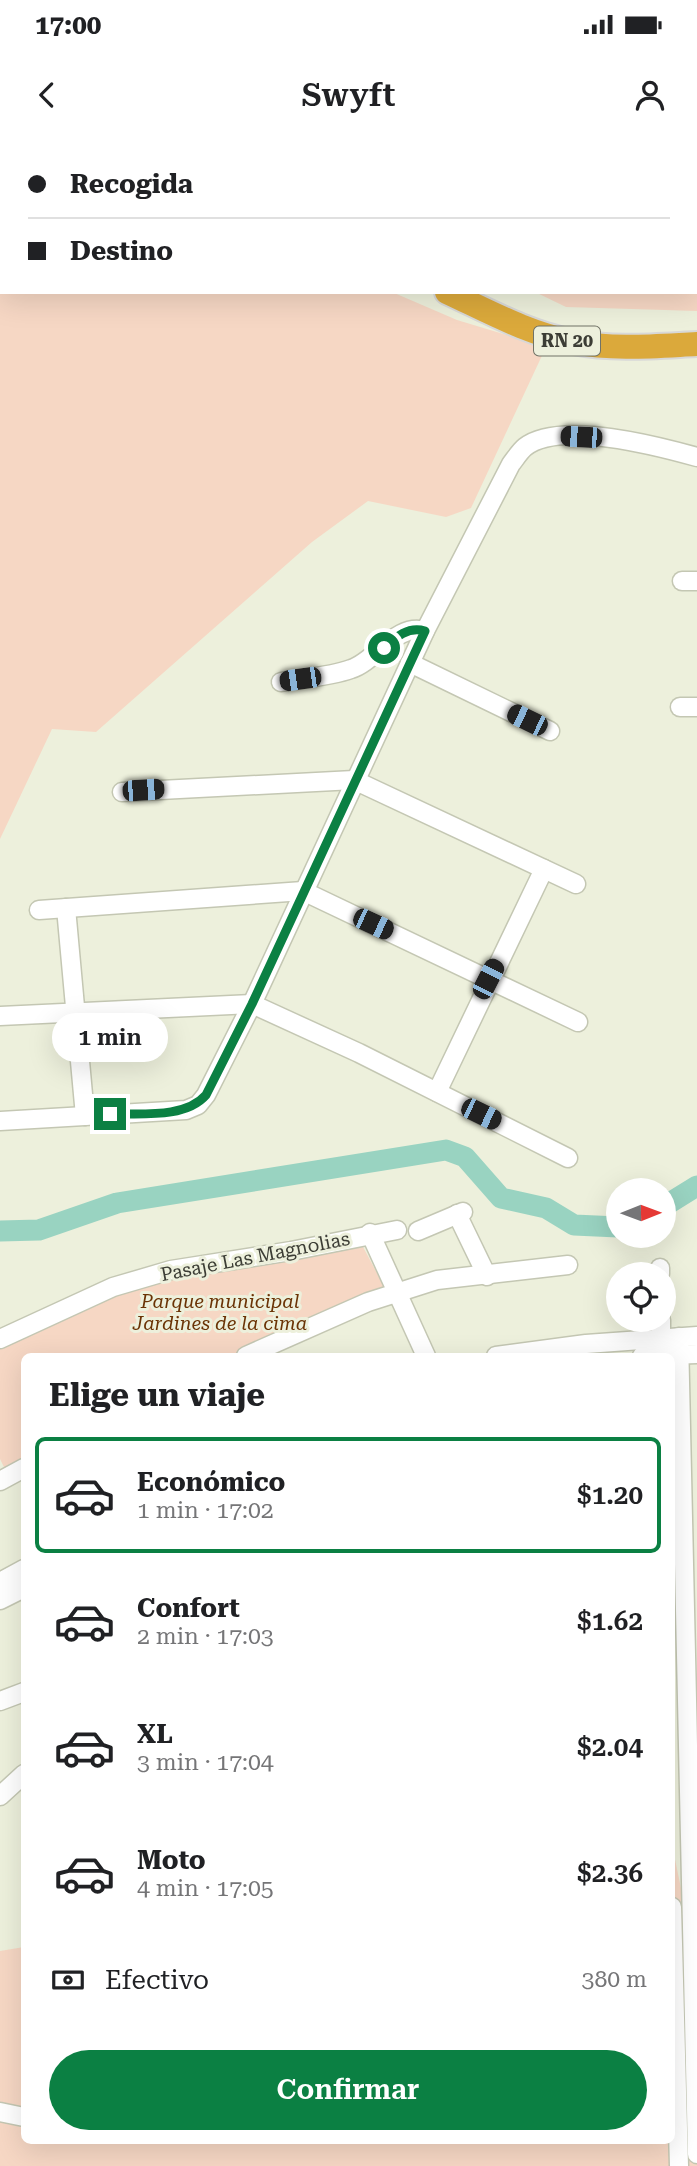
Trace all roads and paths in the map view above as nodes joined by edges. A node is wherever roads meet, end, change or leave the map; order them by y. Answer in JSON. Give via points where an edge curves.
{"nodes":[{"id":1,"x":451,"y":294,"type":"edge"},
{"id":2,"x":493,"y":294,"type":"edge"},
{"id":3,"x":697,"y":333,"type":"edge"},
{"id":4,"x":697,"y":344,"type":"edge"},
{"id":5,"x":697,"y":457,"type":"edge"},
{"id":6,"x":425,"y":631,"type":"junction"},
{"id":7,"x":410,"y":663,"type":"junction"},
{"id":8,"x":281,"y":682,"type":"dead end"},
{"id":9,"x":550,"y":732,"type":"dead end"},
{"id":10,"x":354,"y":780,"type":"junction"},
{"id":11,"x":122,"y":792,"type":"dead end"},
{"id":12,"x":544,"y":869,"type":"junction"},
{"id":13,"x":576,"y":884,"type":"dead end"},
{"id":14,"x":303,"y":891,"type":"junction"},
{"id":15,"x":66,"y":908,"type":"junction"},
{"id":16,"x":38,"y":911,"type":"dead end"},
{"id":17,"x":488,"y":979,"type":"junction"},
{"id":18,"x":252,"y":1004,"type":"junction"},
{"id":19,"x":74,"y":1011,"type":"junction"},
{"id":20,"x":0,"y":1016,"type":"edge"},
{"id":21,"x":578,"y":1022,"type":"dead end"},
{"id":22,"x":437,"y":1092,"type":"junction"},
{"id":23,"x":85,"y":1116,"type":"junction"},
{"id":24,"x":0,"y":1121,"type":"edge"},
{"id":25,"x":568,"y":1158,"type":"dead end"},
{"id":26,"x":397,"y":1230,"type":"dead end"},
{"id":27,"x":418,"y":1231,"type":"dead end"},
{"id":28,"x":370,"y":1233,"type":"junction"},
{"id":29,"x":568,"y":1265,"type":"dead end"},
{"id":30,"x":487,"y":1276,"type":"junction"},
{"id":31,"x":396,"y":1292,"type":"junction"},
{"id":32,"x":697,"y":1336,"type":"edge"},
{"id":33,"x":0,"y":1339,"type":"edge"},
{"id":34,"x":671,"y":1345,"type":"edge"},
{"id":35,"x":587,"y":1350,"type":"edge"},
{"id":36,"x":253,"y":1353,"type":"edge"},
{"id":37,"x":425,"y":1353,"type":"edge"},
{"id":38,"x":544,"y":1353,"type":"edge"},
{"id":39,"x":650,"y":1353,"type":"edge"},
{"id":40,"x":675,"y":1364,"type":"edge"},
{"id":41,"x":688,"y":1425,"type":"edge"},
{"id":42,"x":21,"y":1469,"type":"edge"},
{"id":43,"x":2,"y":1477,"type":"edge"},
{"id":44,"x":689,"y":1500,"type":"edge"},
{"id":45,"x":689,"y":1569,"type":"edge"},
{"id":46,"x":21,"y":1571,"type":"edge"},
{"id":47,"x":0,"y":1582,"type":"edge"},
{"id":48,"x":21,"y":1590,"type":"edge"},
{"id":49,"x":0,"y":1600,"type":"edge"},
{"id":50,"x":690,"y":1640,"type":"edge"},
{"id":51,"x":21,"y":1693,"type":"edge"},
{"id":52,"x":0,"y":1701,"type":"edge"},
{"id":53,"x":685,"y":1711,"type":"edge"},
{"id":54,"x":21,"y":1777,"type":"edge"},
{"id":55,"x":0,"y":1796,"type":"edge"},
{"id":56,"x":0,"y":2112,"type":"edge"},
{"id":57,"x":21,"y":2116,"type":"edge"},
{"id":58,"x":675,"y":2127,"type":"edge"},
{"id":59,"x":695,"y":2128,"type":"junction"},
{"id":60,"x":675,"y":2135,"type":"edge"},
{"id":61,"x":697,"y":2154,"type":"edge"},
{"id":62,"x":679,"y":2166,"type":"edge"}],
"edges":[{"from":1,"to":4,"type":"highway","number":"RN 20","via":[[520,326],[574,343],[621,347]]},
{"from":2,"to":3,"type":"highway","number":"RN 20","via":[[545,321],[579,331]]},
{"from":5,"to":6,"type":"street","via":[[637,440],[553,436],[525,447],[511,464]]},
{"from":6,"to":7,"type":"street"},
{"from":6,"to":8,"type":"street","via":[[400,634],[353,668]]},
{"from":7,"to":9,"type":"street"},
{"from":7,"to":10,"type":"street"},
{"from":10,"to":11,"type":"street"},
{"from":10,"to":12,"type":"street"},
{"from":10,"to":14,"type":"street"},
{"from":12,"to":13,"type":"street"},
{"from":12,"to":17,"type":"street"},
{"from":14,"to":15,"type":"street"},
{"from":14,"to":17,"type":"street"},
{"from":14,"to":18,"type":"street"},
{"from":15,"to":16,"type":"street"},
{"from":15,"to":19,"type":"street"},
{"from":17,"to":21,"type":"street"},
{"from":17,"to":22,"type":"street"},
{"from":18,"to":19,"type":"street"},
{"from":18,"to":22,"type":"street"},
{"from":18,"to":23,"type":"street","via":[[198,1105],[186,1110]]},
{"from":19,"to":20,"type":"street"},
{"from":19,"to":23,"type":"street"},
{"from":22,"to":25,"type":"street"},
{"from":23,"to":24,"type":"street"},
{"from":26,"to":28,"type":"street","name":"Pasaje Las Magnolias"},
{"from":27,"to":30,"type":"street","via":[[460,1213]]},
{"from":28,"to":31,"type":"street"},
{"from":28,"to":33,"type":"street","name":"Pasaje Las Magnolias","via":[[171,1270],[113,1287]]},
{"from":29,"to":30,"type":"street"},
{"from":30,"to":31,"type":"street","via":[[437,1280]]},
{"from":31,"to":36,"type":"street"},
{"from":31,"to":37,"type":"street"},
{"from":32,"to":34,"type":"street"},
{"from":34,"to":35,"type":"street"},
{"from":34,"to":39,"type":"street"},
{"from":35,"to":38,"type":"street"},
{"from":40,"to":41,"type":"street"},
{"from":41,"to":44,"type":"street"},
{"from":42,"to":43,"type":"street"},
{"from":44,"to":45,"type":"street"},
{"from":45,"to":50,"type":"street"},
{"from":46,"to":47,"type":"street"},
{"from":48,"to":49,"type":"street"},
{"from":50,"to":53,"type":"street"},
{"from":51,"to":52,"type":"street"},
{"from":53,"to":59,"type":"street"},
{"from":54,"to":55,"type":"street"},
{"from":56,"to":57,"type":"street"},
{"from":58,"to":59,"type":"street"},
{"from":59,"to":61,"type":"street"},
{"from":60,"to":62,"type":"street"}]}
